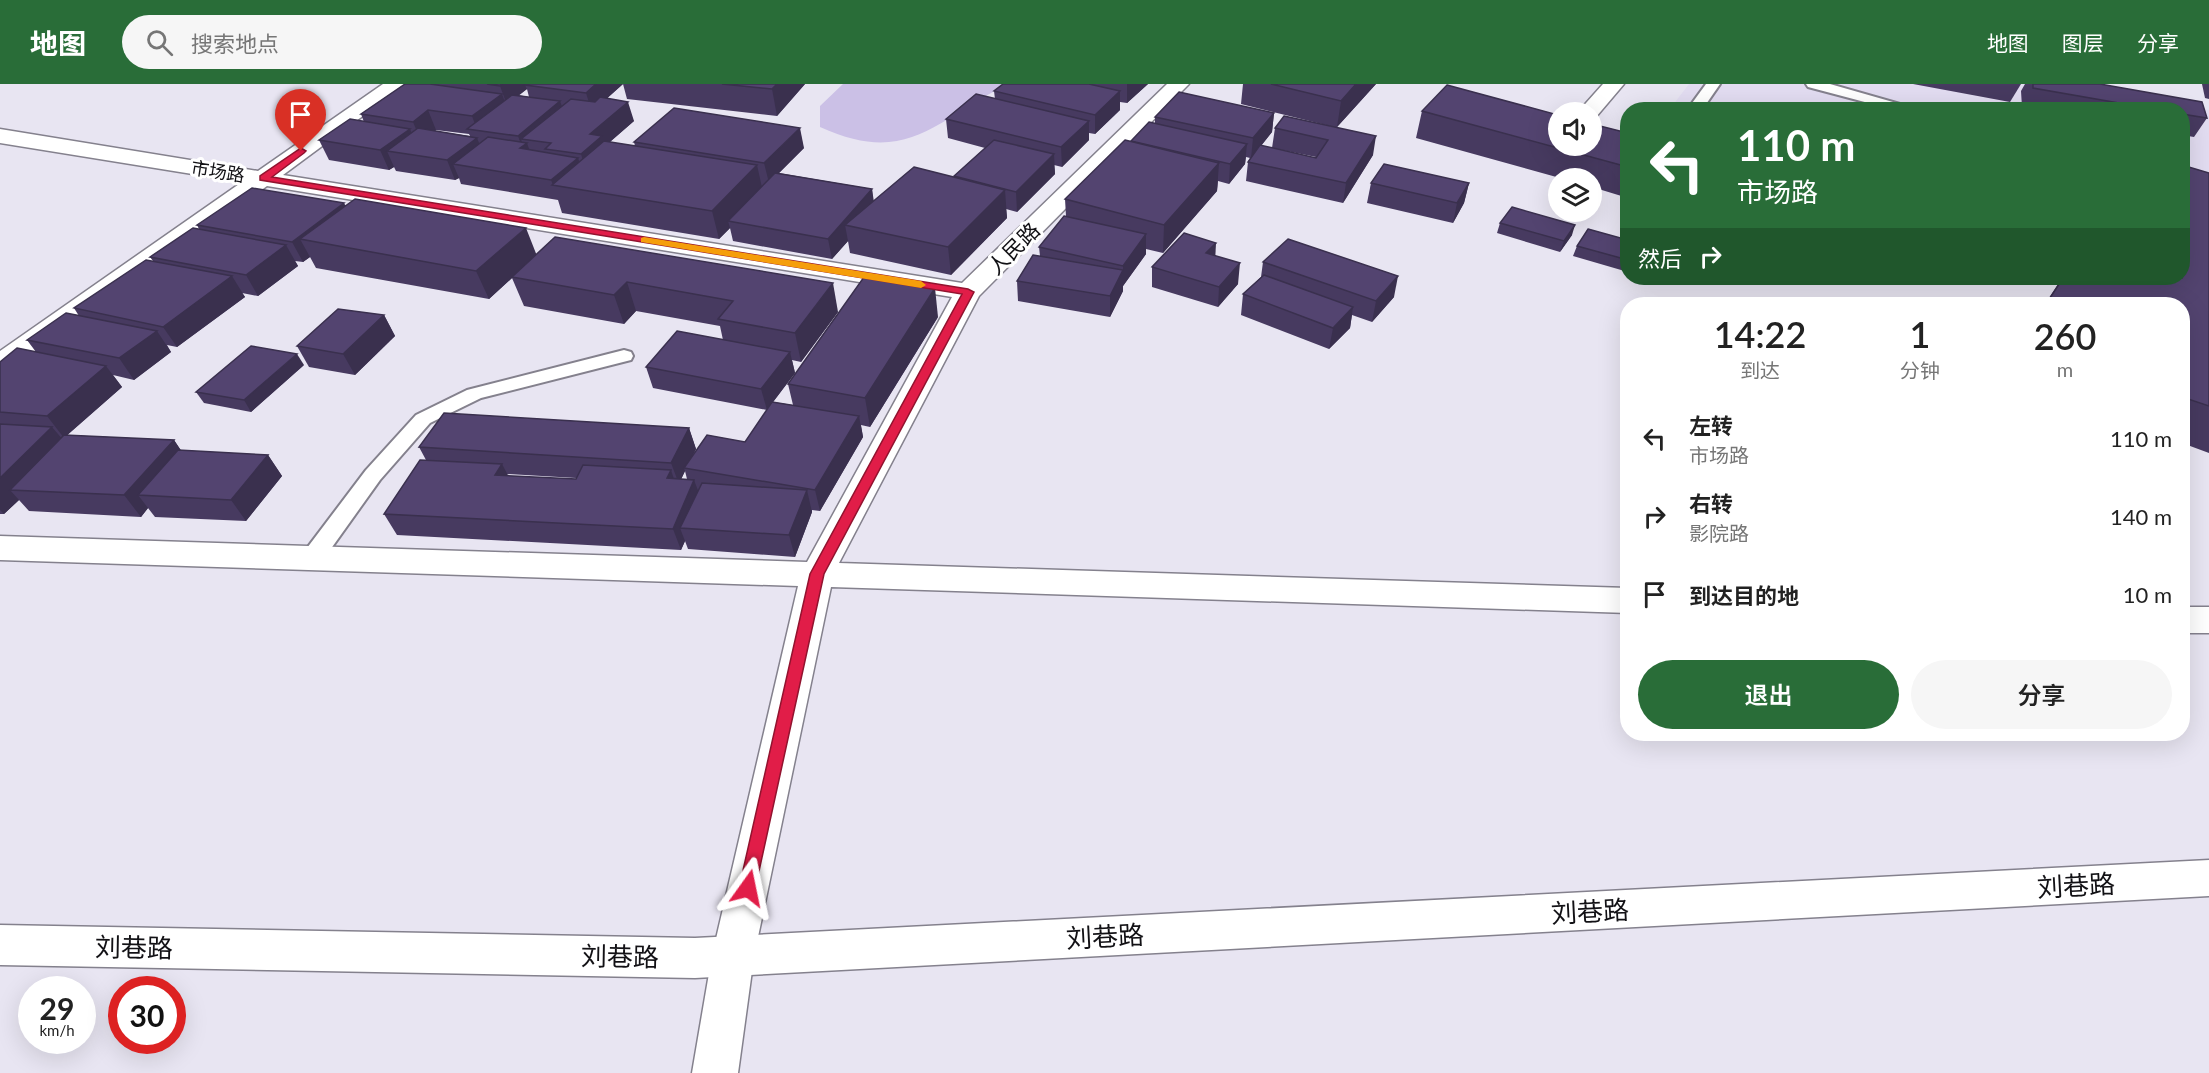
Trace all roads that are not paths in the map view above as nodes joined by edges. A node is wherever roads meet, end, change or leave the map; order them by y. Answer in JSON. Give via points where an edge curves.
{"nodes":[{"id":1,"x":367,"y":84,"type":"edge"},
{"id":2,"x":396,"y":84,"type":"edge"},
{"id":3,"x":1179,"y":84,"type":"edge"},
{"id":4,"x":1614,"y":84,"type":"edge"},
{"id":5,"x":1713,"y":84,"type":"edge"},
{"id":6,"x":1813,"y":84,"type":"edge"},
{"id":7,"x":1700,"y":102,"type":"edge"},
{"id":8,"x":1883,"y":102,"type":"edge"},
{"id":9,"x":1602,"y":106,"type":"edge"},
{"id":10,"x":0,"y":136,"type":"edge"},
{"id":11,"x":237,"y":174,"type":"junction"},
{"id":12,"x":263,"y":178,"type":"junction"},
{"id":13,"x":968,"y":292,"type":"junction"},
{"id":14,"x":0,"y":337,"type":"edge"},
{"id":15,"x":624,"y":356,"type":"dead end"},
{"id":16,"x":0,"y":364,"type":"edge"},
{"id":17,"x":0,"y":548,"type":"edge"},
{"id":18,"x":312,"y":558,"type":"junction"},
{"id":19,"x":817,"y":574,"type":"junction"},
{"id":20,"x":1620,"y":601,"type":"edge"},
{"id":21,"x":2190,"y":620,"type":"edge"},
{"id":22,"x":2209,"y":620,"type":"edge"},
{"id":23,"x":2209,"y":878,"type":"edge"},
{"id":24,"x":0,"y":945,"type":"edge"},
{"id":25,"x":733,"y":956,"type":"junction"},
{"id":26,"x":716,"y":1073,"type":"edge"}],
"edges":[{"from":1,"to":11,"type":"street"},
{"from":2,"to":12,"type":"street"},
{"from":3,"to":13,"type":"street","name":"人民路"},
{"from":4,"to":9,"type":"street"},
{"from":5,"to":7,"type":"lane"},
{"from":6,"to":8,"type":"lane"},
{"from":10,"to":11,"type":"street","name":"市场路"},
{"from":11,"to":12,"type":"street","name":"市场路"},
{"from":11,"to":14,"type":"street"},
{"from":12,"to":13,"type":"street","name":"市场路"},
{"from":12,"to":16,"type":"street"},
{"from":13,"to":19,"type":"street","name":"人民路"},
{"from":15,"to":18,"type":"lane","via":[[474,394],[423,419],[373,475]]},
{"from":17,"to":18,"type":"street"},
{"from":18,"to":19,"type":"street"},
{"from":19,"to":20,"type":"street"},
{"from":19,"to":25,"type":"street","name":"人民路"},
{"from":21,"to":22,"type":"street"},
{"from":23,"to":25,"type":"street","name":"刘巷路"},
{"from":24,"to":25,"type":"street","name":"刘巷路"},
{"from":25,"to":26,"type":"street","name":"人民路"}]}
